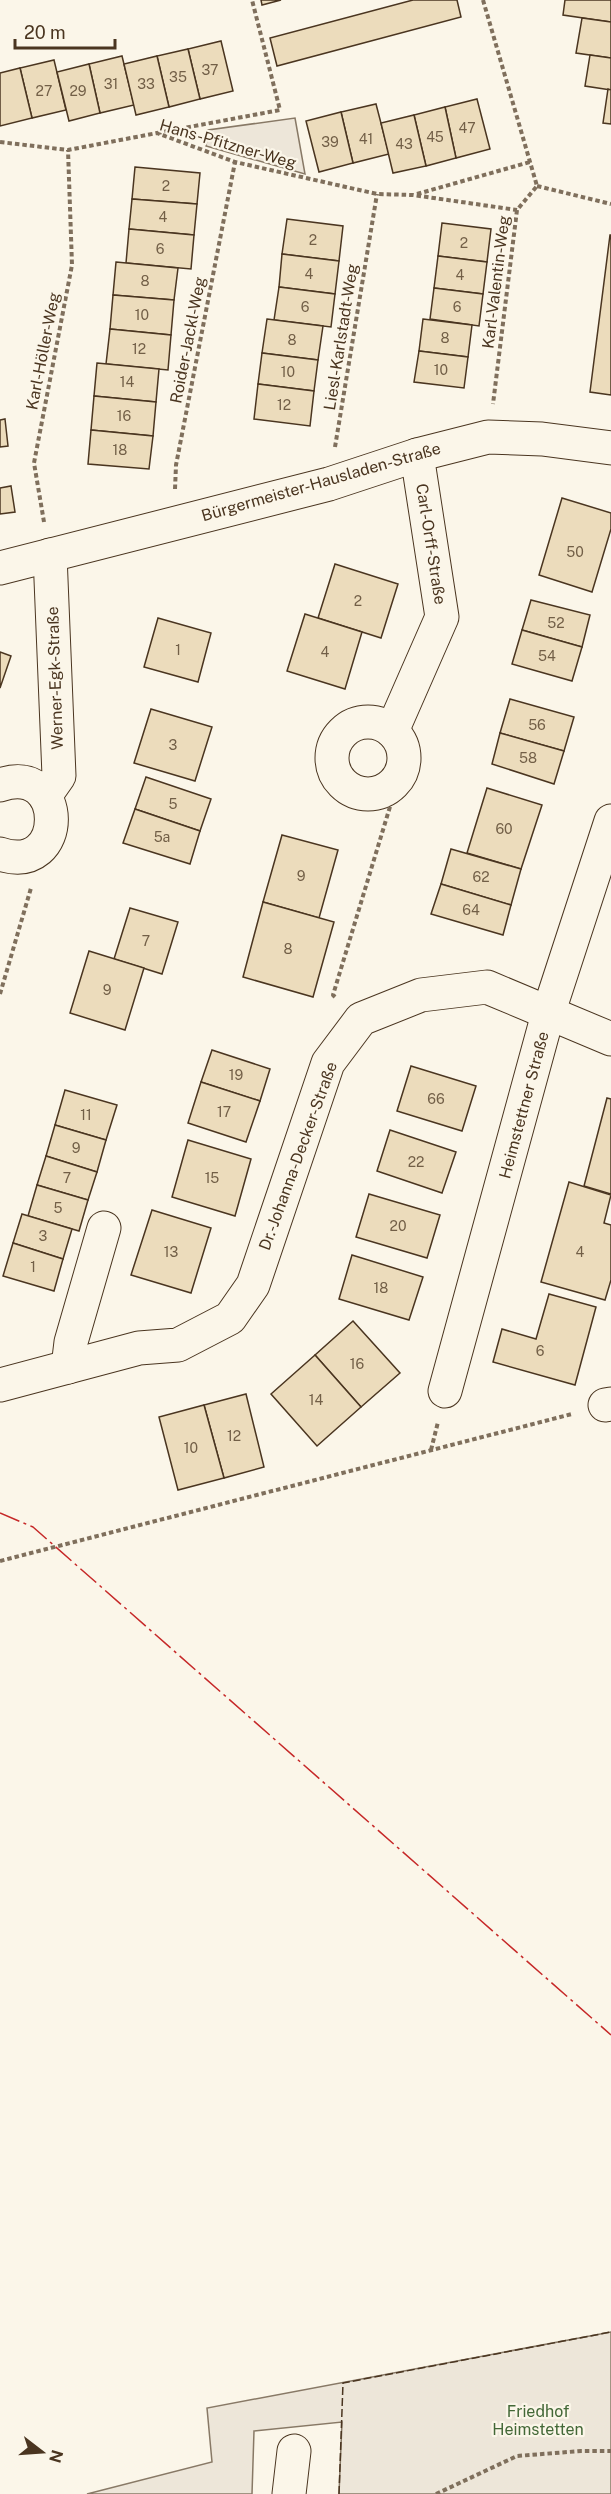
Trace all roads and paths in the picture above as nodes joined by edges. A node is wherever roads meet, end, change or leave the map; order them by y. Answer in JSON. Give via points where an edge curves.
{"nodes":[{"id":1,"x":252,"y":0,"type":"edge"},
{"id":2,"x":483,"y":0,"type":"edge"},
{"id":3,"x":157,"y":133,"type":"junction"},
{"id":4,"x":0,"y":142,"type":"edge"},
{"id":5,"x":68,"y":150,"type":"junction"},
{"id":6,"x":235,"y":162,"type":"junction"},
{"id":7,"x":530,"y":162,"type":"junction"},
{"id":8,"x":537,"y":186,"type":"junction"},
{"id":9,"x":377,"y":194,"type":"junction"},
{"id":10,"x":413,"y":195,"type":"junction"},
{"id":11,"x":611,"y":204,"type":"edge"},
{"id":12,"x":517,"y":210,"type":"junction"},
{"id":13,"x":488,"y":437,"type":"junction"},
{"id":14,"x":611,"y":448,"type":"edge"},
{"id":15,"x":417,"y":455,"type":"junction"},
{"id":16,"x":329,"y":484,"type":"junction"},
{"id":17,"x":174,"y":523,"type":"junction"},
{"id":18,"x":50,"y":555,"type":"junction"},
{"id":19,"x":0,"y":568,"type":"edge"},
{"id":20,"x":392,"y":731,"type":"junction"},
{"id":21,"x":399,"y":777,"type":"junction"},
{"id":22,"x":0,"y":785,"type":"edge"},
{"id":23,"x":45,"y":796,"type":"junction"},
{"id":24,"x":611,"y":821,"type":"edge"},
{"id":25,"x":44,"y":844,"type":"junction"},
{"id":26,"x":0,"y":854,"type":"edge"},
{"id":27,"x":0,"y":994,"type":"edge"},
{"id":28,"x":548,"y":1014,"type":"junction"},
{"id":29,"x":361,"y":1019,"type":"junction"},
{"id":30,"x":611,"y":1039,"type":"edge"},
{"id":31,"x":104,"y":1228,"type":"dead end"},
{"id":32,"x":68,"y":1367,"type":"junction"},
{"id":33,"x":0,"y":1385,"type":"edge"},
{"id":34,"x":445,"y":1391,"type":"dead end"},
{"id":35,"x":608,"y":1404,"type":"edge"},
{"id":36,"x":0,"y":1561,"type":"edge"},
{"id":37,"x":294,"y":2451,"type":"dead end"},
{"id":38,"x":611,"y":2451,"type":"edge"},
{"id":39,"x":289,"y":2494,"type":"edge"},
{"id":40,"x":436,"y":2494,"type":"edge"}],
"edges":[{"from":1,"to":3,"type":"path","via":[[280,110]]},
{"from":2,"to":7,"type":"path"},
{"from":3,"to":5,"type":"path","name":"Hans-Pfitzner-Weg"},
{"from":3,"to":6,"type":"path","name":"Hans-Pfitzner-Weg"},
{"from":4,"to":5,"type":"path","name":"Hans-Pfitzner-Weg"},
{"from":5,"to":18,"type":"path","name":"Karl-Höller-Weg","via":[[72,265],[34,463]]},
{"from":6,"to":9,"type":"path","name":"Hans-Pfitzner-Weg"},
{"from":6,"to":17,"type":"path","name":"Roider-Jackl-Weg","via":[[176,465]]},
{"from":7,"to":8,"type":"path"},
{"from":7,"to":10,"type":"path","name":"Hans-Pfitzner-Weg"},
{"from":8,"to":11,"type":"path"},
{"from":8,"to":12,"type":"path","name":"Karl-Valentin-Weg"},
{"from":9,"to":10,"type":"path","name":"Hans-Pfitzner-Weg"},
{"from":9,"to":16,"type":"path","name":"Liesl-Karlstadt-Weg"},
{"from":10,"to":12,"type":"path","name":"Hans-Pfitzner-Weg"},
{"from":12,"to":13,"type":"path","name":"Karl-Valentin-Weg"},
{"from":13,"to":14,"type":"street","name":"Bürgermeister-Hausladen-Straße"},
{"from":13,"to":15,"type":"street","name":"Bürgermeister-Hausladen-Straße"},
{"from":15,"to":16,"type":"street","name":"Bürgermeister-Hausladen-Straße"},
{"from":15,"to":20,"type":"street","name":"Carl-Orff-Straße","via":[[442,617]]},
{"from":16,"to":17,"type":"street","name":"Bürgermeister-Hausladen-Straße"},
{"from":17,"to":18,"type":"street","name":"Bürgermeister-Hausladen-Straße"},
{"from":18,"to":19,"type":"street","name":"Bürgermeister-Hausladen-Straße"},
{"from":18,"to":23,"type":"street","name":"Werner-Egk-Straße","via":[[59,776]]},
{"from":20,"to":21,"type":"street","via":[[404,753]]},
{"from":20,"to":21,"type":"street","via":[[372,722],[350,726],[335,743],[333,765],[344,784],[367,794],[379,792]]},
{"from":21,"to":29,"type":"path","via":[[333,995]]},
{"from":22,"to":23,"type":"street","via":[[26,783]]},
{"from":23,"to":25,"type":"street","via":[[53,820]]},
{"from":24,"to":28,"type":"street","name":"Heimstettner Straße"},
{"from":25,"to":26,"type":"street","via":[[22,856]]},
{"from":25,"to":27,"type":"path"},
{"from":28,"to":29,"type":"street","via":[[487,987],[421,995]]},
{"from":28,"to":30,"type":"street"},
{"from":28,"to":34,"type":"street","name":"Heimstettner Straße"},
{"from":29,"to":32,"type":"street","name":"Dr.-Johanna-Decker-Straße","via":[[328,1063],[252,1285],[230,1318],[178,1345],[139,1348]]},
{"from":31,"to":32,"type":"street","via":[[71,1342]]},
{"from":32,"to":33,"type":"street","name":"Dr.-Johanna-Decker-Straße"},
{"from":35,"to":36,"type":"path"},
{"from":37,"to":39,"type":"street"},
{"from":38,"to":40,"type":"path","via":[[517,2456]]}]}
